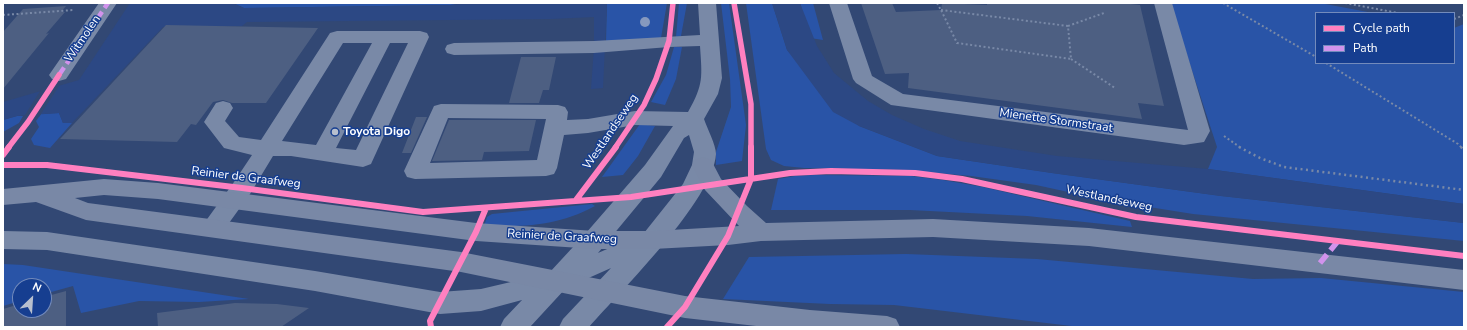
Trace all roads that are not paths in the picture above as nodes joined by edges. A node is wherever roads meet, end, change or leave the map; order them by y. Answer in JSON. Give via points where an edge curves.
{"nodes":[{"id":1,"x":706,"y":3,"type":"edge"},
{"id":2,"x":838,"y":3,"type":"edge"},
{"id":3,"x":1164,"y":3,"type":"edge"},
{"id":4,"x":106,"y":5,"type":"edge"},
{"id":5,"x":384,"y":38,"type":"junction"},
{"id":6,"x":710,"y":40,"type":"junction"},
{"id":7,"x":454,"y":49,"type":"dead end"},
{"id":8,"x":59,"y":75,"type":"dead end"},
{"id":9,"x":223,"y":108,"type":"dead end"},
{"id":10,"x":694,"y":119,"type":"junction"},
{"id":11,"x":555,"y":128,"type":"junction"},
{"id":12,"x":268,"y":148,"type":"junction"},
{"id":13,"x":322,"y":153,"type":"junction"},
{"id":14,"x":703,"y":165,"type":"junction"},
{"id":15,"x":34,"y":193,"type":"junction"},
{"id":16,"x":3,"y":197,"type":"edge"},
{"id":17,"x":232,"y":202,"type":"junction"},
{"id":18,"x":213,"y":228,"type":"junction"},
{"id":19,"x":761,"y":232,"type":"junction"},
{"id":20,"x":3,"y":240,"type":"edge"},
{"id":21,"x":595,"y":240,"type":"junction"},
{"id":22,"x":653,"y":240,"type":"junction"},
{"id":23,"x":1464,"y":280,"type":"edge"},
{"id":24,"x":556,"y":281,"type":"junction"},
{"id":25,"x":605,"y":290,"type":"junction"},
{"id":26,"x":512,"y":327,"type":"edge"},
{"id":27,"x":572,"y":327,"type":"edge"},
{"id":28,"x":887,"y":327,"type":"edge"}],
"edges":[{"from":1,"to":6,"type":"street"},
{"from":2,"to":3,"type":"street","name":"Mienette Stormstraat","via":[[863,79],[898,100],[1184,138],[1196,137],[1199,131]]},
{"from":4,"to":8,"type":"street","name":"Witmolen"},
{"from":5,"to":12,"type":"street","via":[[337,37]]},
{"from":5,"to":13,"type":"street"},
{"from":5,"to":13,"type":"street","via":[[420,37],[363,159]]},
{"from":6,"to":7,"type":"street","via":[[600,46]]},
{"from":6,"to":10,"type":"street","via":[[712,78],[708,94]]},
{"from":9,"to":12,"type":"street","via":[[214,122],[232,142],[248,147]]},
{"from":10,"to":11,"type":"street","via":[[635,118],[588,126]]},
{"from":10,"to":14,"type":"street","via":[[705,152]]},
{"from":10,"to":21,"type":"street","via":[[677,133],[653,171]]},
{"from":11,"to":11,"type":"street","via":[[558,112],[441,111],[415,170],[546,168]]},
{"from":12,"to":13,"type":"street"},
{"from":12,"to":17,"type":"street"},
{"from":14,"to":19,"type":"main road","via":[[713,184]]},
{"from":14,"to":22,"type":"street","via":[[693,188]]},
{"from":15,"to":16,"type":"main road","name":"Reinier de Graafweg"},
{"from":15,"to":17,"type":"main road","name":"Reinier de Graafweg","via":[[104,187],[158,191]]},
{"from":15,"to":18,"type":"main road","name":"Reinier de Graafweg","via":[[86,211]]},
{"from":17,"to":18,"type":"street"},
{"from":17,"to":21,"type":"main road","name":"Reinier de Graafweg","via":[[476,232]]},
{"from":18,"to":24,"type":"main road","name":"Reinier de Graafweg","via":[[461,262]]},
{"from":19,"to":22,"type":"main road"},
{"from":19,"to":23,"type":"main road","via":[[933,228],[1089,237]]},
{"from":20,"to":24,"type":"street","name":"Reinier de Graafweg","via":[[47,241],[323,282],[440,303],[481,300]]},
{"from":21,"to":22,"type":"main road","name":"Reinier de Graafweg"},
{"from":21,"to":24,"type":"street"},
{"from":22,"to":24,"type":"street","name":"Reinier de Graafweg"},
{"from":22,"to":25,"type":"street"},
{"from":24,"to":25,"type":"main road","name":"Reinier de Graafweg"},
{"from":24,"to":26,"type":"street"},
{"from":25,"to":27,"type":"street"},
{"from":25,"to":28,"type":"main road","via":[[685,307]]}]}
